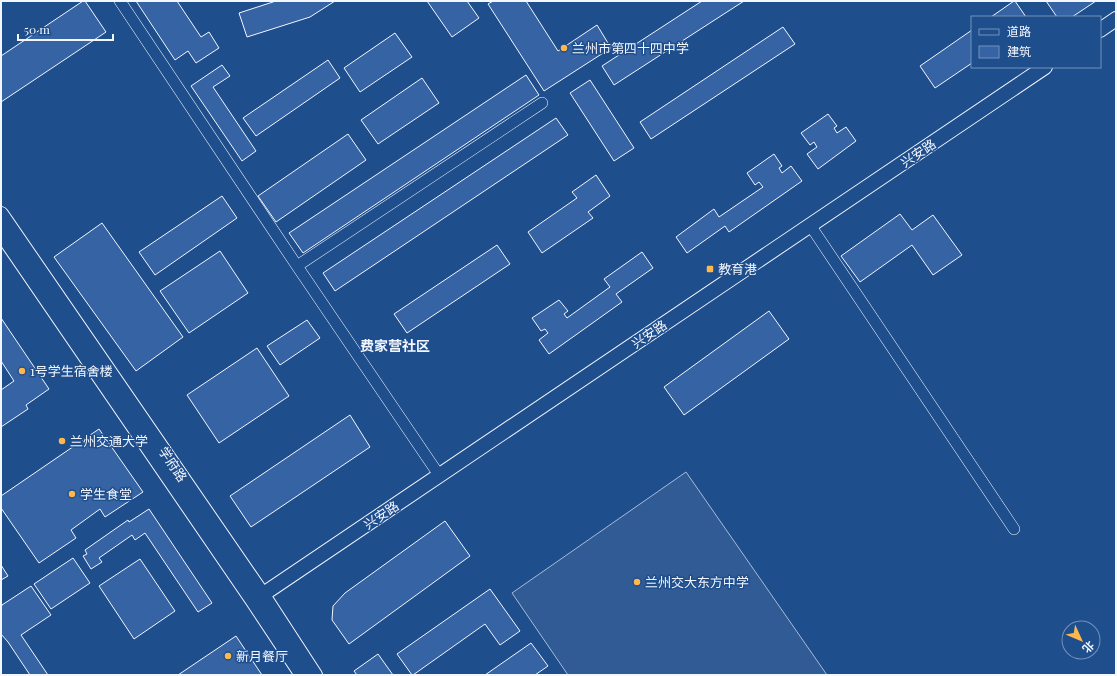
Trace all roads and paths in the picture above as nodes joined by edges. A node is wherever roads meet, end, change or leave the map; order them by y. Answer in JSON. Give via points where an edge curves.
{"nodes":[{"id":1,"x":120,"y":1,"type":"edge"},
{"id":2,"x":1116,"y":19,"type":"edge"},
{"id":3,"x":1101,"y":29,"type":"edge"},
{"id":4,"x":1044,"y":68,"type":"edge"},
{"id":5,"x":542,"y":103,"type":"dead end"},
{"id":6,"x":1,"y":214,"type":"edge"},
{"id":7,"x":810,"y":225,"type":"junction"},
{"id":8,"x":1,"y":233,"type":"edge"},
{"id":9,"x":297,"y":266,"type":"junction"},
{"id":10,"x":440,"y":475,"type":"junction"},
{"id":11,"x":1014,"y":529,"type":"dead end"},
{"id":12,"x":258,"y":598,"type":"junction"},
{"id":13,"x":302,"y":675,"type":"edge"},
{"id":14,"x":315,"y":675,"type":"edge"}],
"edges":[{"from":1,"to":9,"type":"street"},
{"from":2,"to":3,"type":"street"},
{"from":4,"to":7,"type":"street","name":"兴安路"},
{"from":5,"to":9,"type":"street"},
{"from":6,"to":12,"type":"street","name":"学府路"},
{"from":7,"to":10,"type":"street","name":"兴安路"},
{"from":7,"to":11,"type":"street"},
{"from":8,"to":12,"type":"street","name":"学府路"},
{"from":9,"to":10,"type":"street"},
{"from":10,"to":12,"type":"street","name":"兴安路"},
{"from":12,"to":13,"type":"street","name":"学府路"},
{"from":12,"to":14,"type":"street","name":"学府路"}]}
